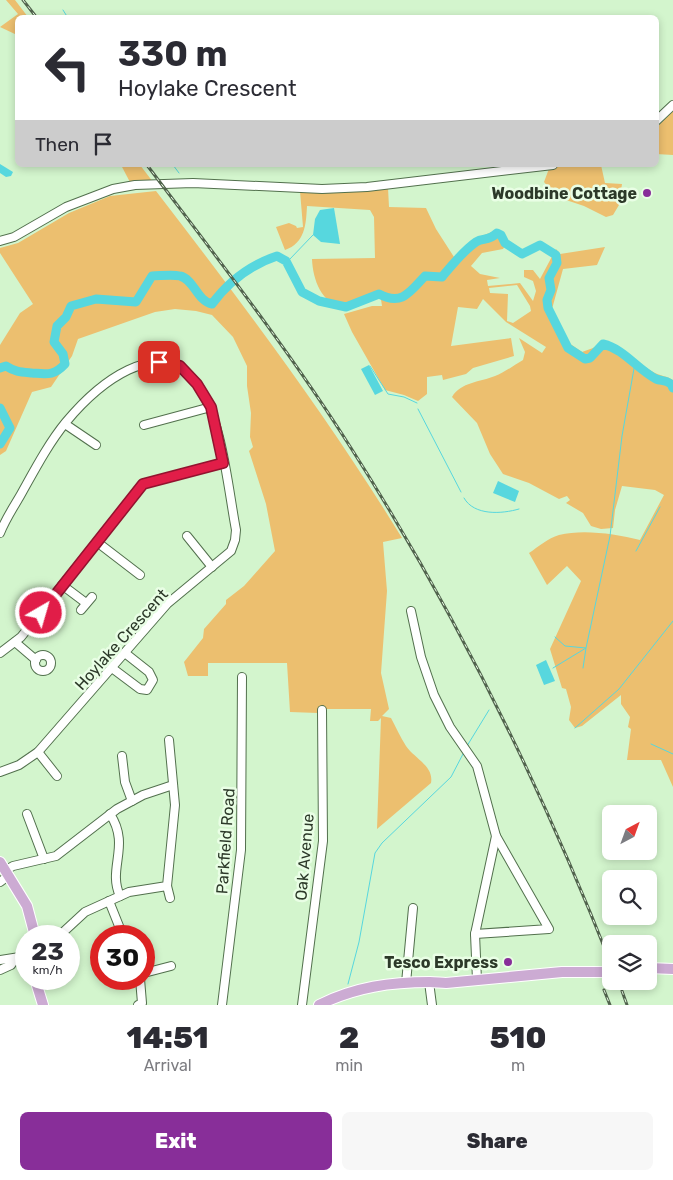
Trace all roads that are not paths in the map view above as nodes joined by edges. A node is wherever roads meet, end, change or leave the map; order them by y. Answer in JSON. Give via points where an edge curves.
{"nodes":[{"id":1,"x":673,"y":105,"type":"edge"},
{"id":2,"x":659,"y":118,"type":"edge"},
{"id":3,"x":536,"y":167,"type":"edge"},
{"id":4,"x":0,"y":241,"type":"edge"},
{"id":5,"x":211,"y":407,"type":"junction"},
{"id":6,"x":65,"y":424,"type":"junction"},
{"id":7,"x":144,"y":425,"type":"dead end"},
{"id":8,"x":96,"y":445,"type":"dead end"},
{"id":9,"x":223,"y":463,"type":"junction"},
{"id":10,"x":0,"y":533,"type":"edge"},
{"id":11,"x":187,"y":536,"type":"dead end"},
{"id":12,"x":97,"y":542,"type":"junction"},
{"id":13,"x":212,"y":567,"type":"junction"},
{"id":14,"x":140,"y":575,"type":"dead end"},
{"id":15,"x":62,"y":585,"type":"junction"},
{"id":16,"x":81,"y":610,"type":"dead end"},
{"id":17,"x":411,"y":611,"type":"dead end"},
{"id":18,"x":15,"y":642,"type":"junction"},
{"id":19,"x":125,"y":653,"type":"junction"},
{"id":20,"x":0,"y":654,"type":"edge"},
{"id":21,"x":36,"y":660,"type":"dead end"},
{"id":22,"x":112,"y":668,"type":"junction"},
{"id":23,"x":242,"y":677,"type":"dead end"},
{"id":24,"x":322,"y":710,"type":"dead end"},
{"id":25,"x":169,"y":740,"type":"dead end"},
{"id":26,"x":38,"y":752,"type":"junction"},
{"id":27,"x":122,"y":756,"type":"dead end"},
{"id":28,"x":0,"y":772,"type":"edge"},
{"id":29,"x":57,"y":776,"type":"dead end"},
{"id":30,"x":173,"y":785,"type":"junction"},
{"id":31,"x":132,"y":801,"type":"junction"},
{"id":32,"x":110,"y":814,"type":"junction"},
{"id":33,"x":31,"y":817,"type":"dead end"},
{"id":34,"x":496,"y":836,"type":"junction"},
{"id":35,"x":44,"y":860,"type":"junction"},
{"id":36,"x":2,"y":873,"type":"edge"},
{"id":37,"x":167,"y":886,"type":"junction"},
{"id":38,"x":120,"y":896,"type":"junction"},
{"id":39,"x":170,"y":898,"type":"dead end"},
{"id":40,"x":109,"y":901,"type":"junction"},
{"id":41,"x":413,"y":908,"type":"dead end"},
{"id":42,"x":25,"y":925,"type":"edge"},
{"id":43,"x":32,"y":925,"type":"edge"},
{"id":44,"x":71,"y":925,"type":"edge"},
{"id":45,"x":119,"y":925,"type":"edge"},
{"id":46,"x":474,"y":934,"type":"junction"},
{"id":47,"x":15,"y":958,"type":"edge"},
{"id":48,"x":0,"y":960,"type":"edge"},
{"id":49,"x":15,"y":960,"type":"edge"},
{"id":50,"x":171,"y":966,"type":"dead end"},
{"id":51,"x":602,"y":968,"type":"edge"},
{"id":52,"x":657,"y":968,"type":"edge"},
{"id":53,"x":587,"y":969,"type":"junction"},
{"id":54,"x":673,"y":969,"type":"edge"},
{"id":55,"x":0,"y":970,"type":"edge"},
{"id":56,"x":155,"y":970,"type":"edge"},
{"id":57,"x":602,"y":971,"type":"edge"},
{"id":58,"x":657,"y":973,"type":"edge"},
{"id":59,"x":673,"y":974,"type":"edge"},
{"id":60,"x":476,"y":978,"type":"junction"},
{"id":61,"x":429,"y":982,"type":"junction"},
{"id":62,"x":406,"y":984,"type":"junction"},
{"id":63,"x":39,"y":990,"type":"edge"},
{"id":64,"x":45,"y":990,"type":"edge"},
{"id":65,"x":141,"y":990,"type":"edge"},
{"id":66,"x":44,"y":1005,"type":"edge"},
{"id":67,"x":50,"y":1005,"type":"edge"},
{"id":68,"x":138,"y":1005,"type":"edge"},
{"id":69,"x":222,"y":1005,"type":"edge"},
{"id":70,"x":302,"y":1005,"type":"edge"},
{"id":71,"x":320,"y":1005,"type":"edge"},
{"id":72,"x":432,"y":1005,"type":"edge"}],
"edges":[{"from":1,"to":2,"type":"street"},
{"from":3,"to":4,"type":"street","via":[[367,187],[322,189],[193,183],[135,184],[66,207],[14,237]]},
{"from":5,"to":6,"type":"street","name":"Hoylake Crescent","via":[[197,384],[180,366],[159,362],[140,364],[104,387]]},
{"from":5,"to":7,"type":"street"},
{"from":5,"to":9,"type":"street","name":"Hoylake Crescent"},
{"from":6,"to":8,"type":"street"},
{"from":6,"to":10,"type":"street","name":"Hoylake Crescent"},
{"from":9,"to":12,"type":"street","via":[[143,484]]},
{"from":9,"to":13,"type":"street","name":"Hoylake Crescent","via":[[236,530],[235,540],[230,551]]},
{"from":11,"to":13,"type":"street"},
{"from":12,"to":14,"type":"street"},
{"from":12,"to":15,"type":"street"},
{"from":13,"to":19,"type":"street","name":"Hoylake Crescent","via":[[167,604]]},
{"from":15,"to":16,"type":"street","via":[[89,600]]},
{"from":15,"to":18,"type":"street"},
{"from":17,"to":34,"type":"street","via":[[434,696],[450,727],[480,771]]},
{"from":18,"to":20,"type":"street"},
{"from":18,"to":21,"type":"street"},
{"from":19,"to":22,"type":"street","name":"Hoylake Crescent"},
{"from":19,"to":22,"type":"street","via":[[149,672],[153,680],[147,690],[140,689]]},
{"from":22,"to":26,"type":"street","name":"Hoylake Crescent"},
{"from":23,"to":69,"type":"street","name":"Parkfield Road","via":[[241,850]]},
{"from":24,"to":70,"type":"street","name":"Oak Avenue","via":[[323,841]]},
{"from":25,"to":30,"type":"street"},
{"from":26,"to":28,"type":"street","name":"Hoylake Crescent","via":[[19,765]]},
{"from":26,"to":29,"type":"street"},
{"from":27,"to":31,"type":"street","via":[[125,782]]},
{"from":30,"to":31,"type":"street"},
{"from":30,"to":37,"type":"street","via":[[174,815]]},
{"from":31,"to":32,"type":"street"},
{"from":32,"to":35,"type":"street","via":[[59,854]]},
{"from":32,"to":38,"type":"street","via":[[120,834],[116,884]]},
{"from":33,"to":35,"type":"street"},
{"from":34,"to":46,"type":"street"},
{"from":34,"to":46,"type":"street","via":[[549,929]]},
{"from":35,"to":36,"type":"street","via":[[13,866]]},
{"from":36,"to":42,"type":"main road","via":[[22,911]]},
{"from":36,"to":43,"type":"main road","via":[[27,906]]},
{"from":37,"to":38,"type":"street"},
{"from":37,"to":39,"type":"street"},
{"from":38,"to":40,"type":"street"},
{"from":40,"to":44,"type":"street","via":[[83,914]]},
{"from":40,"to":45,"type":"street"},
{"from":41,"to":62,"type":"street"},
{"from":46,"to":60,"type":"street"},
{"from":47,"to":48,"type":"street"},
{"from":49,"to":55,"type":"street","via":[[11,966]]},
{"from":50,"to":56,"type":"street"},
{"from":51,"to":53,"type":"main road"},
{"from":52,"to":54,"type":"main road"},
{"from":53,"to":57,"type":"main road"},
{"from":53,"to":60,"type":"main road"},
{"from":58,"to":59,"type":"main road"},
{"from":60,"to":61,"type":"main road","via":[[440,978]]},
{"from":61,"to":62,"type":"main road"},
{"from":61,"to":72,"type":"street"},
{"from":62,"to":71,"type":"main road","via":[[377,985],[337,996]]},
{"from":63,"to":66,"type":"main road"},
{"from":64,"to":67,"type":"main road"},
{"from":65,"to":68,"type":"street","via":[[142,1003]]}]}
